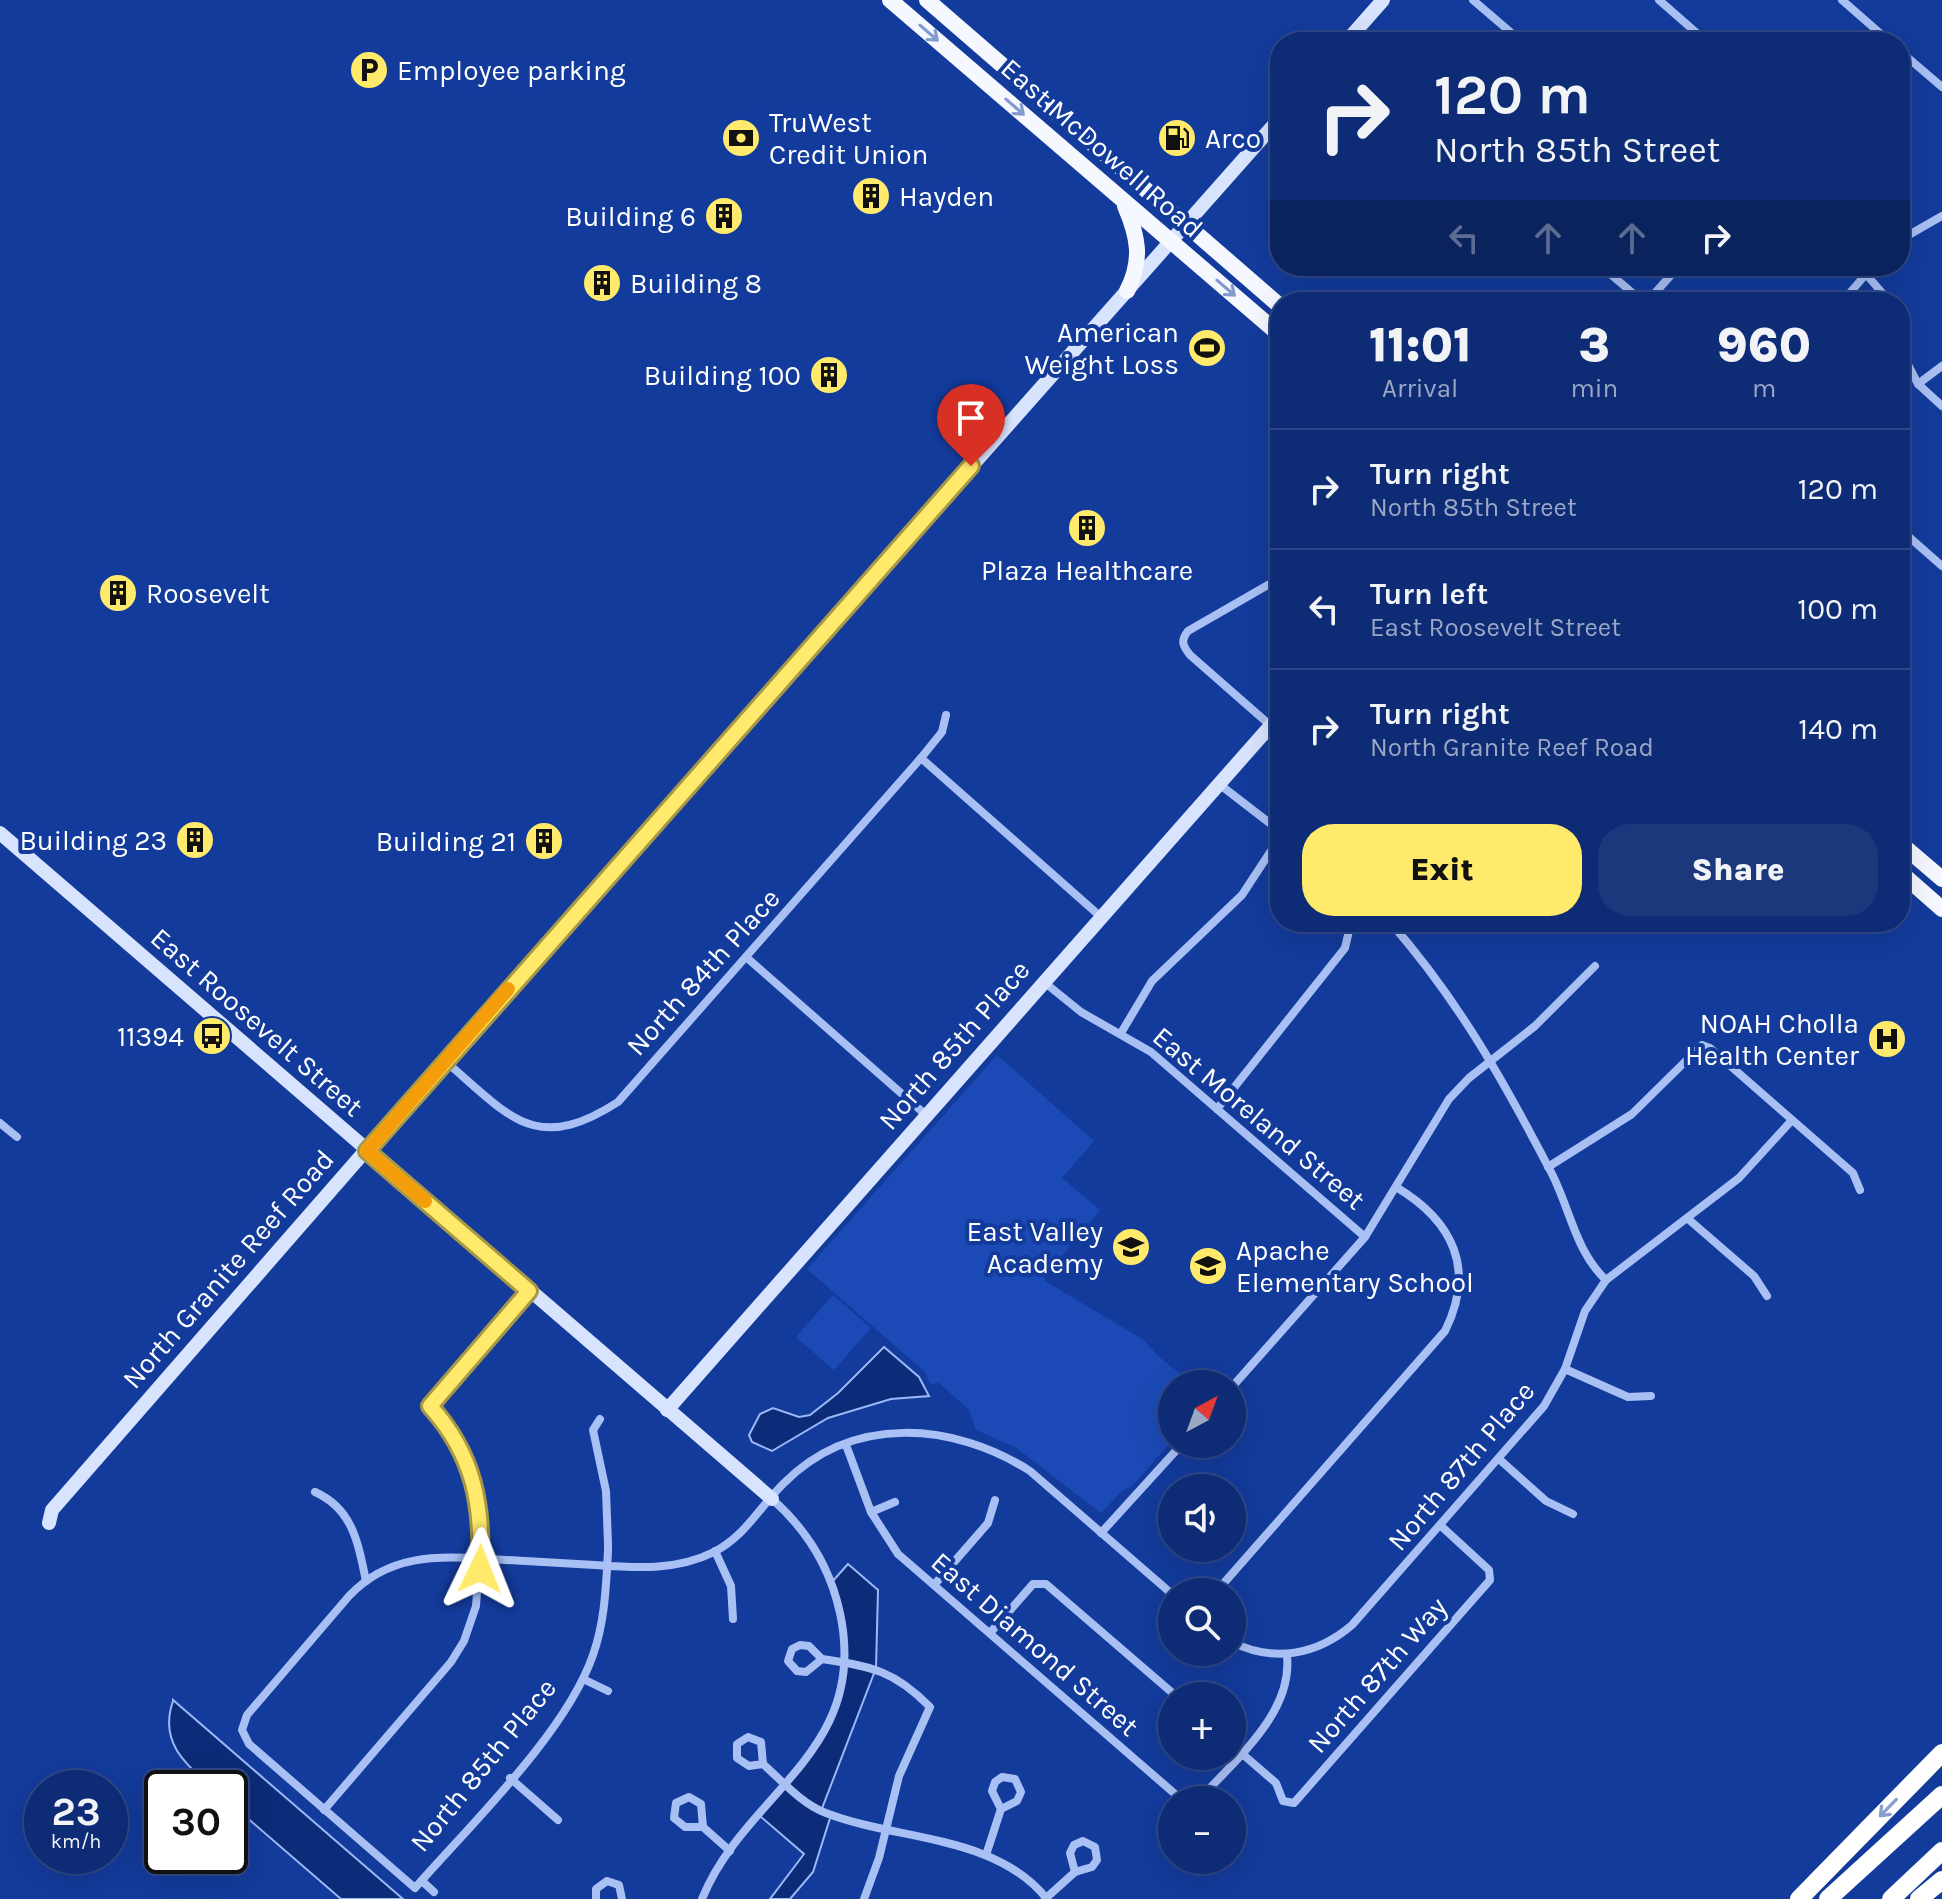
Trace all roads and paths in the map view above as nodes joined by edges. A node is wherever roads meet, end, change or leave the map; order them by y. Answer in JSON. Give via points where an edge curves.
{"nodes":[{"id":1,"x":890,"y":0,"type":"edge"},
{"id":2,"x":927,"y":0,"type":"edge"},
{"id":3,"x":1383,"y":0,"type":"edge"},
{"id":4,"x":1473,"y":0,"type":"edge"},
{"id":5,"x":1659,"y":0,"type":"edge"},
{"id":6,"x":1842,"y":0,"type":"edge"},
{"id":7,"x":1355,"y":32,"type":"edge"},
{"id":8,"x":1510,"y":32,"type":"edge"},
{"id":9,"x":1696,"y":32,"type":"edge"},
{"id":10,"x":1879,"y":32,"type":"edge"},
{"id":11,"x":971,"y":39,"type":"junction"},
{"id":12,"x":956,"y":56,"type":"junction"},
{"id":13,"x":1910,"y":60,"type":"edge"},
{"id":14,"x":1942,"y":87,"type":"edge"},
{"id":15,"x":1270,"y":129,"type":"edge"},
{"id":16,"x":1123,"y":200,"type":"junction"},
{"id":17,"x":1942,"y":216,"type":"edge"},
{"id":18,"x":1186,"y":225,"type":"junction"},
{"id":19,"x":1910,"y":234,"type":"edge"},
{"id":20,"x":1171,"y":241,"type":"junction"},
{"id":21,"x":1613,"y":276,"type":"edge"},
{"id":22,"x":1670,"y":276,"type":"edge"},
{"id":23,"x":1865,"y":276,"type":"edge"},
{"id":24,"x":1127,"y":291,"type":"junction"},
{"id":25,"x":1633,"y":292,"type":"edge"},
{"id":26,"x":1654,"y":292,"type":"edge"},
{"id":27,"x":1851,"y":292,"type":"edge"},
{"id":28,"x":1270,"y":297,"type":"edge"},
{"id":29,"x":1270,"y":326,"type":"edge"},
{"id":30,"x":1942,"y":366,"type":"edge"},
{"id":31,"x":1910,"y":368,"type":"edge"},
{"id":32,"x":1918,"y":384,"type":"junction"},
{"id":33,"x":1942,"y":406,"type":"edge"},
{"id":34,"x":1910,"y":538,"type":"edge"},
{"id":35,"x":1942,"y":566,"type":"edge"},
{"id":36,"x":1270,"y":584,"type":"edge"},
{"id":37,"x":946,"y":715,"type":"dead end"},
{"id":38,"x":1270,"y":717,"type":"edge"},
{"id":39,"x":1270,"y":727,"type":"edge"},
{"id":40,"x":921,"y":758,"type":"junction"},
{"id":41,"x":1219,"y":784,"type":"junction"},
{"id":42,"x":1270,"y":826,"type":"edge"},
{"id":43,"x":0,"y":833,"type":"edge"},
{"id":44,"x":1270,"y":850,"type":"edge"},
{"id":45,"x":1910,"y":856,"type":"edge"},
{"id":46,"x":1942,"y":879,"type":"edge"},
{"id":47,"x":1910,"y":881,"type":"edge"},
{"id":48,"x":1942,"y":909,"type":"edge"},
{"id":49,"x":1101,"y":917,"type":"junction"},
{"id":50,"x":1349,"y":932,"type":"edge"},
{"id":51,"x":1398,"y":932,"type":"edge"},
{"id":52,"x":746,"y":957,"type":"junction"},
{"id":53,"x":1595,"y":966,"type":"dead end"},
{"id":54,"x":1044,"y":982,"type":"junction"},
{"id":55,"x":1121,"y":1033,"type":"junction"},
{"id":56,"x":445,"y":1061,"type":"junction"},
{"id":57,"x":1491,"y":1061,"type":"junction"},
{"id":58,"x":1217,"y":1109,"type":"junction"},
{"id":59,"x":926,"y":1115,"type":"junction"},
{"id":60,"x":1792,"y":1120,"type":"junction"},
{"id":61,"x":0,"y":1123,"type":"edge"},
{"id":62,"x":17,"y":1137,"type":"dead end"},
{"id":63,"x":367,"y":1151,"type":"junction"},
{"id":64,"x":1548,"y":1167,"type":"junction"},
{"id":65,"x":1396,"y":1187,"type":"junction"},
{"id":66,"x":1860,"y":1190,"type":"dead end"},
{"id":67,"x":1687,"y":1218,"type":"junction"},
{"id":68,"x":1365,"y":1237,"type":"junction"},
{"id":69,"x":1606,"y":1280,"type":"junction"},
{"id":70,"x":529,"y":1291,"type":"junction"},
{"id":71,"x":1767,"y":1296,"type":"dead end"},
{"id":72,"x":1565,"y":1369,"type":"junction"},
{"id":73,"x":1246,"y":1371,"type":"edge"},
{"id":74,"x":1651,"y":1396,"type":"dead end"},
{"id":75,"x":667,"y":1410,"type":"junction"},
{"id":76,"x":600,"y":1419,"type":"dead end"},
{"id":77,"x":846,"y":1445,"type":"junction"},
{"id":78,"x":1169,"y":1458,"type":"edge"},
{"id":79,"x":1499,"y":1459,"type":"junction"},
{"id":80,"x":315,"y":1492,"type":"dead end"},
{"id":81,"x":772,"y":1499,"type":"junction"},
{"id":82,"x":995,"y":1500,"type":"dead end"},
{"id":83,"x":895,"y":1502,"type":"dead end"},
{"id":84,"x":871,"y":1512,"type":"junction"},
{"id":85,"x":1573,"y":1514,"type":"dead end"},
{"id":86,"x":49,"y":1523,"type":"dead end"},
{"id":87,"x":1440,"y":1525,"type":"junction"},
{"id":88,"x":1101,"y":1533,"type":"junction"},
{"id":89,"x":715,"y":1551,"type":"junction"},
{"id":90,"x":480,"y":1559,"type":"junction"},
{"id":91,"x":607,"y":1566,"type":"junction"},
{"id":92,"x":1228,"y":1578,"type":"edge"},
{"id":93,"x":366,"y":1581,"type":"junction"},
{"id":94,"x":1158,"y":1582,"type":"edge"},
{"id":95,"x":934,"y":1585,"type":"junction"},
{"id":96,"x":733,"y":1619,"type":"dead end"},
{"id":97,"x":990,"y":1633,"type":"junction"},
{"id":98,"x":1246,"y":1648,"type":"edge"},
{"id":99,"x":1287,"y":1656,"type":"junction"},
{"id":100,"x":822,"y":1659,"type":"dead end"},
{"id":101,"x":845,"y":1662,"type":"junction"},
{"id":102,"x":583,"y":1679,"type":"junction"},
{"id":103,"x":1160,"y":1682,"type":"edge"},
{"id":104,"x":608,"y":1691,"type":"dead end"},
{"id":105,"x":1246,"y":1745,"type":"edge"},
{"id":106,"x":1942,"y":1753,"type":"edge"},
{"id":107,"x":1246,"y":1757,"type":"edge"},
{"id":108,"x":763,"y":1764,"type":"dead end"},
{"id":109,"x":1225,"y":1770,"type":"edge"},
{"id":110,"x":510,"y":1778,"type":"junction"},
{"id":111,"x":786,"y":1785,"type":"junction"},
{"id":112,"x":1166,"y":1786,"type":"edge"},
{"id":113,"x":1211,"y":1786,"type":"edge"},
{"id":114,"x":1942,"y":1795,"type":"edge"},
{"id":115,"x":1001,"y":1809,"type":"dead end"},
{"id":116,"x":324,"y":1810,"type":"junction"},
{"id":117,"x":558,"y":1820,"type":"dead end"},
{"id":118,"x":703,"y":1827,"type":"junction"},
{"id":119,"x":886,"y":1829,"type":"junction"},
{"id":120,"x":730,"y":1851,"type":"junction"},
{"id":121,"x":1942,"y":1851,"type":"edge"},
{"id":122,"x":986,"y":1855,"type":"junction"},
{"id":123,"x":1075,"y":1872,"type":"dead end"},
{"id":124,"x":1942,"y":1880,"type":"edge"},
{"id":125,"x":418,"y":1885,"type":"junction"},
{"id":126,"x":434,"y":1892,"type":"dead end"},
{"id":127,"x":596,"y":1899,"type":"edge"},
{"id":128,"x":622,"y":1899,"type":"edge"},
{"id":129,"x":702,"y":1899,"type":"edge"},
{"id":130,"x":864,"y":1899,"type":"edge"},
{"id":131,"x":1046,"y":1899,"type":"edge"},
{"id":132,"x":1799,"y":1899,"type":"edge"},
{"id":133,"x":1828,"y":1899,"type":"edge"},
{"id":134,"x":1891,"y":1899,"type":"edge"},
{"id":135,"x":1919,"y":1899,"type":"edge"}],
"edges":[{"from":1,"to":12,"type":"main road","name":"East McDowell Road","one_way":true},
{"from":2,"to":11,"type":"main road","name":"East McDowell Road"},
{"from":3,"to":7,"type":"street"},
{"from":4,"to":8,"type":"street"},
{"from":5,"to":9,"type":"street"},
{"from":6,"to":10,"type":"street"},
{"from":11,"to":12,"type":"main road"},
{"from":11,"to":18,"type":"main road","name":"East McDowell Road"},
{"from":12,"to":16,"type":"main road","name":"East McDowell Road","one_way":true},
{"from":13,"to":14,"type":"street"},
{"from":15,"to":18,"type":"street","name":"North Granite Reef Road"},
{"from":16,"to":20,"type":"main road","name":"East McDowell Road"},
{"from":16,"to":24,"type":"main road","via":[[1138,249],[1136,273]]},
{"from":17,"to":19,"type":"street"},
{"from":18,"to":20,"type":"street","name":"North Granite Reef Road"},
{"from":18,"to":28,"type":"main road","name":"East McDowell Road"},
{"from":20,"to":24,"type":"street","name":"North Granite Reef Road"},
{"from":20,"to":29,"type":"main road","name":"East McDowell Road","one_way":true},
{"from":21,"to":25,"type":"street"},
{"from":22,"to":26,"type":"street"},
{"from":23,"to":27,"type":"street"},
{"from":24,"to":56,"type":"street","name":"North Granite Reef Road"},
{"from":30,"to":32,"type":"street"},
{"from":31,"to":32,"type":"street"},
{"from":32,"to":33,"type":"street"},
{"from":34,"to":35,"type":"street"},
{"from":36,"to":38,"type":"street","via":[[1188,631],[1182,645]]},
{"from":37,"to":40,"type":"street","name":"North 84th Place","via":[[942,732]]},
{"from":39,"to":41,"type":"street","name":"North 85th Place"},
{"from":40,"to":49,"type":"street"},
{"from":40,"to":52,"type":"street","name":"North 84th Place"},
{"from":41,"to":42,"type":"street"},
{"from":41,"to":49,"type":"street","name":"North 85th Place"},
{"from":43,"to":63,"type":"street","name":"East Roosevelt Street"},
{"from":44,"to":55,"type":"street","via":[[1242,895],[1152,981]]},
{"from":45,"to":46,"type":"main road"},
{"from":47,"to":48,"type":"main road"},
{"from":49,"to":54,"type":"street","name":"North 85th Place"},
{"from":50,"to":58,"type":"street","via":[[1345,948]]},
{"from":51,"to":57,"type":"street","via":[[1451,996]]},
{"from":52,"to":56,"type":"street","name":"North 84th Place","via":[[618,1102],[591,1119],[545,1129],[526,1124]]},
{"from":52,"to":59,"type":"street"},
{"from":53,"to":57,"type":"street"},
{"from":54,"to":55,"type":"street","name":"East Moreland Street","via":[[1081,1012]]},
{"from":54,"to":59,"type":"street","name":"North 85th Place"},
{"from":55,"to":58,"type":"street","name":"East Moreland Street"},
{"from":56,"to":63,"type":"street","name":"North Granite Reef Road"},
{"from":57,"to":64,"type":"street"},
{"from":57,"to":65,"type":"street","via":[[1449,1099]]},
{"from":58,"to":68,"type":"street","name":"East Moreland Street"},
{"from":59,"to":75,"type":"street","name":"North 85th Place"},
{"from":60,"to":64,"type":"street","via":[[1702,1045],[1632,1114]]},
{"from":60,"to":66,"type":"street","via":[[1853,1173]]},
{"from":60,"to":67,"type":"street","name":"North 87th Place","via":[[1751,1168]]},
{"from":61,"to":62,"type":"street"},
{"from":63,"to":70,"type":"street","name":"East Roosevelt Street"},
{"from":63,"to":86,"type":"street","name":"North Granite Reef Road","via":[[52,1510]]},
{"from":64,"to":69,"type":"street","via":[[1585,1256]]},
{"from":65,"to":68,"type":"street"},
{"from":65,"to":92,"type":"street","via":[[1435,1216],[1454,1247],[1460,1289],[1452,1318]]},
{"from":67,"to":69,"type":"street","name":"North 87th Place"},
{"from":67,"to":71,"type":"street","via":[[1754,1276]]},
{"from":68,"to":73,"type":"street"},
{"from":69,"to":72,"type":"street","name":"North 87th Place","via":[[1585,1311]]},
{"from":70,"to":75,"type":"street","name":"East Roosevelt Street"},
{"from":70,"to":90,"type":"street","via":[[430,1406],[457,1440],[475,1480],[482,1523]]},
{"from":72,"to":74,"type":"street","via":[[1628,1397]]},
{"from":72,"to":79,"type":"street","name":"North 87th Place","via":[[1544,1406]]},
{"from":75,"to":81,"type":"street","name":"East Roosevelt Street"},
{"from":76,"to":91,"type":"street","name":"North 85th Place","via":[[593,1430],[608,1504]]},
{"from":77,"to":81,"type":"street","via":[[782,1484]]},
{"from":77,"to":84,"type":"street","name":"East Diamond Street"},
{"from":77,"to":88,"type":"street","via":[[904,1432],[971,1441],[1030,1471]]},
{"from":78,"to":88,"type":"street"},
{"from":79,"to":85,"type":"street","via":[[1546,1501]]},
{"from":79,"to":87,"type":"street","name":"North 87th Place"},
{"from":80,"to":93,"type":"street","via":[[331,1499],[349,1520]]},
{"from":81,"to":89,"type":"street","via":[[747,1528]]},
{"from":81,"to":101,"type":"street","via":[[823,1564],[837,1599]]},
{"from":82,"to":95,"type":"street","via":[[988,1523]]},
{"from":83,"to":84,"type":"street"},
{"from":84,"to":95,"type":"street","name":"East Diamond Street","via":[[898,1554]]},
{"from":87,"to":99,"type":"street","name":"North 87th Place","via":[[1342,1633]]},
{"from":87,"to":107,"type":"street","name":"North 87th Way","via":[[1491,1575],[1294,1803],[1283,1801],[1276,1783]]},
{"from":88,"to":94,"type":"street"},
{"from":89,"to":91,"type":"street","via":[[666,1567]]},
{"from":89,"to":96,"type":"street","via":[[731,1586]]},
{"from":90,"to":91,"type":"street"},
{"from":90,"to":93,"type":"street","via":[[412,1559]]},
{"from":90,"to":116,"type":"street","via":[[476,1606],[458,1652]]},
{"from":91,"to":102,"type":"street","name":"North 85th Place","via":[[602,1621]]},
{"from":93,"to":116,"type":"street","via":[[247,1715],[242,1730],[249,1744]]},
{"from":95,"to":97,"type":"street","name":"East Diamond Street"},
{"from":97,"to":103,"type":"street","via":[[1038,1582],[1046,1584]]},
{"from":97,"to":112,"type":"street","name":"East Diamond Street"},
{"from":98,"to":99,"type":"street"},
{"from":99,"to":105,"type":"street","via":[[1279,1704]]},
{"from":100,"to":101,"type":"street"},
{"from":101,"to":111,"type":"street","via":[[830,1720]]},
{"from":101,"to":119,"type":"street","via":[[896,1677],[930,1707],[899,1776]]},
{"from":102,"to":104,"type":"street","name":"North 85th Place"},
{"from":102,"to":110,"type":"street","name":"North 85th Place","via":[[557,1724]]},
{"from":106,"to":132,"type":"highway","one_way":true},
{"from":108,"to":111,"type":"street"},
{"from":109,"to":113,"type":"street"},
{"from":110,"to":117,"type":"street"},
{"from":110,"to":125,"type":"street","name":"North 85th Place"},
{"from":111,"to":119,"type":"street","via":[[824,1813]]},
{"from":111,"to":120,"type":"street"},
{"from":114,"to":133,"type":"highway"},
{"from":115,"to":122,"type":"street"},
{"from":116,"to":125,"type":"street"},
{"from":118,"to":118,"type":"street","via":[[701,1804],[689,1797],[679,1799],[673,1808],[676,1822]]},
{"from":118,"to":120,"type":"street"},
{"from":119,"to":122,"type":"street"},
{"from":119,"to":130,"type":"street"},
{"from":120,"to":129,"type":"street","via":[[711,1875]]},
{"from":121,"to":134,"type":"highway"},
{"from":122,"to":131,"type":"street","via":[[1017,1870]]},
{"from":123,"to":131,"type":"street"},
{"from":124,"to":135,"type":"highway"},
{"from":125,"to":126,"type":"street","name":"North 85th Place"},
{"from":127,"to":128,"type":"street","via":[[599,1885],[611,1881],[621,1889]]}]}
